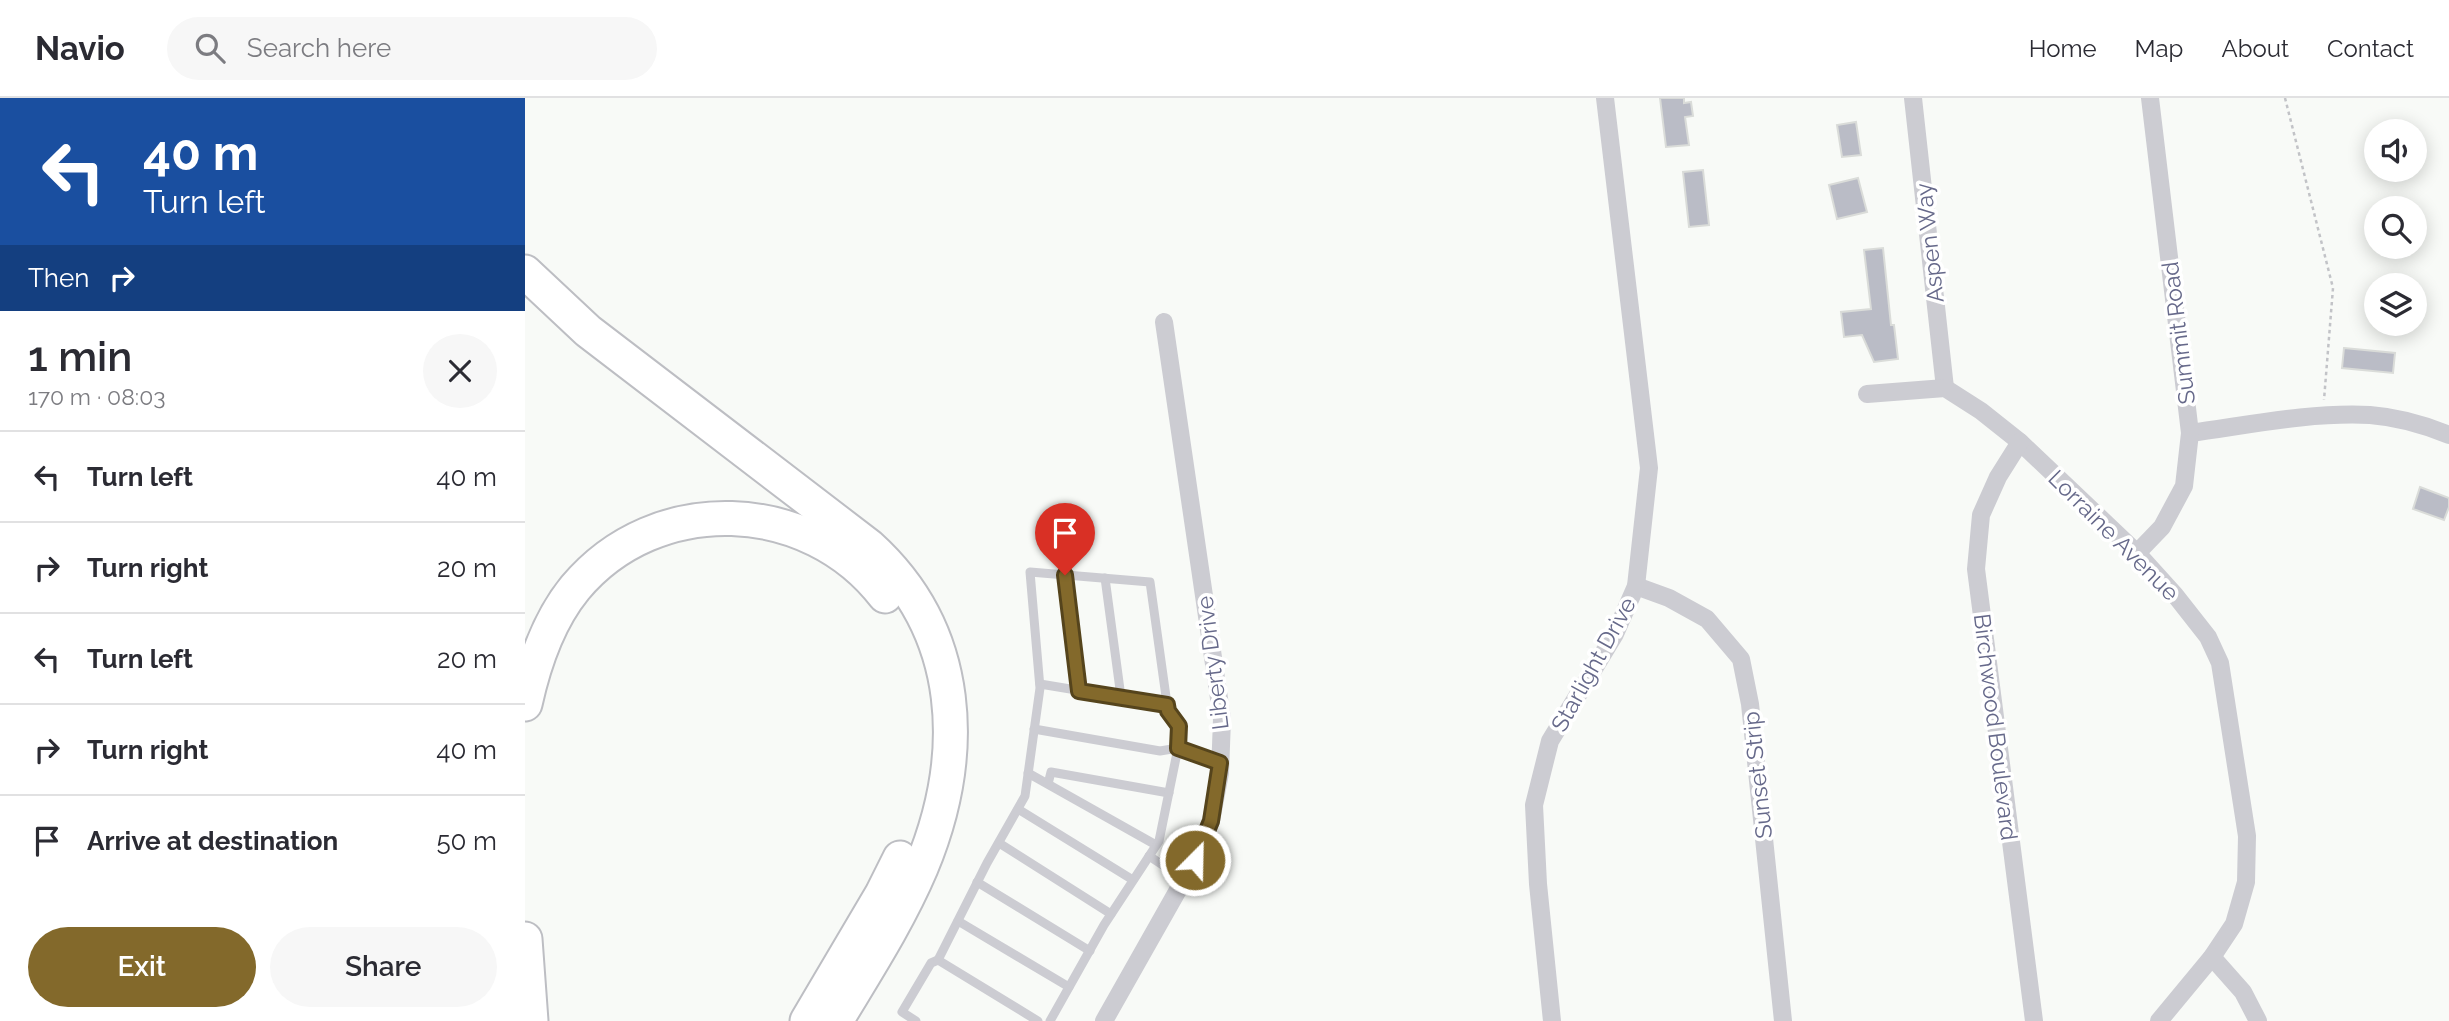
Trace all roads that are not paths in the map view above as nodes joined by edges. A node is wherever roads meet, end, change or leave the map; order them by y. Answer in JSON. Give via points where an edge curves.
{"nodes":[{"id":1,"x":1605,"y":98,"type":"edge"},
{"id":2,"x":1913,"y":98,"type":"edge"},
{"id":3,"x":2150,"y":98,"type":"edge"},
{"id":4,"x":525,"y":272,"type":"edge"},
{"id":5,"x":1164,"y":322,"type":"dead end"},
{"id":6,"x":1945,"y":388,"type":"junction"},
{"id":7,"x":1867,"y":394,"type":"dead end"},
{"id":8,"x":2190,"y":433,"type":"junction"},
{"id":9,"x":2449,"y":435,"type":"edge"},
{"id":10,"x":2020,"y":442,"type":"junction"},
{"id":11,"x":2137,"y":553,"type":"junction"},
{"id":12,"x":1065,"y":575,"type":"junction"},
{"id":13,"x":1105,"y":578,"type":"junction"},
{"id":14,"x":1636,"y":586,"type":"junction"},
{"id":15,"x":1040,"y":684,"type":"junction"},
{"id":16,"x":1079,"y":691,"type":"junction"},
{"id":17,"x":1121,"y":697,"type":"junction"},
{"id":18,"x":525,"y":704,"type":"edge"},
{"id":19,"x":1167,"y":705,"type":"junction"},
{"id":20,"x":1034,"y":729,"type":"junction"},
{"id":21,"x":1178,"y":748,"type":"junction"},
{"id":22,"x":1220,"y":763,"type":"junction"},
{"id":23,"x":1028,"y":773,"type":"junction"},
{"id":24,"x":1048,"y":785,"type":"junction"},
{"id":25,"x":1169,"y":793,"type":"junction"},
{"id":26,"x":1018,"y":809,"type":"junction"},
{"id":27,"x":999,"y":843,"type":"junction"},
{"id":28,"x":1156,"y":845,"type":"junction"},
{"id":29,"x":1149,"y":856,"type":"junction"},
{"id":30,"x":1184,"y":879,"type":"junction"},
{"id":31,"x":1133,"y":880,"type":"junction"},
{"id":32,"x":977,"y":882,"type":"junction"},
{"id":33,"x":1111,"y":914,"type":"junction"},
{"id":34,"x":958,"y":921,"type":"junction"},
{"id":35,"x":525,"y":939,"type":"edge"},
{"id":36,"x":1090,"y":951,"type":"junction"},
{"id":37,"x":2212,"y":957,"type":"junction"},
{"id":38,"x":938,"y":960,"type":"junction"},
{"id":39,"x":1069,"y":987,"type":"junction"},
{"id":40,"x":531,"y":1021,"type":"edge"},
{"id":41,"x":807,"y":1021,"type":"edge"},
{"id":42,"x":836,"y":1021,"type":"edge"},
{"id":43,"x":916,"y":1021,"type":"edge"},
{"id":44,"x":1038,"y":1021,"type":"edge"},
{"id":45,"x":1050,"y":1021,"type":"edge"},
{"id":46,"x":1104,"y":1021,"type":"edge"},
{"id":47,"x":1552,"y":1021,"type":"edge"},
{"id":48,"x":1783,"y":1021,"type":"edge"},
{"id":49,"x":2034,"y":1021,"type":"edge"},
{"id":50,"x":2159,"y":1021,"type":"edge"},
{"id":51,"x":2258,"y":1021,"type":"edge"}],
"edges":[{"from":1,"to":14,"type":"street","name":"Starlight Drive","via":[[1649,468]]},
{"from":2,"to":6,"type":"street","name":"Aspen Way"},
{"from":3,"to":8,"type":"street","name":"Summit Road"},
{"from":4,"to":42,"type":"highway","via":[[607,346],[869,546],[902,580],[930,626],[949,708],[948,762],[940,809],[906,899]]},
{"from":5,"to":22,"type":"street","name":"Liberty Drive","via":[[1222,719]]},
{"from":6,"to":7,"type":"street"},
{"from":6,"to":10,"type":"street","name":"Lorraine Avenue"},
{"from":8,"to":9,"type":"street","via":[[2371,415]]},
{"from":8,"to":11,"type":"street","name":"Summit Road","via":[[2184,486],[2162,527]]},
{"from":10,"to":11,"type":"street","name":"Lorraine Avenue"},
{"from":10,"to":49,"type":"street","name":"Birchwood Boulevard","via":[[1981,515],[1976,569]]},
{"from":11,"to":37,"type":"street","name":"Lorraine Avenue","via":[[2208,638],[2220,663],[2248,836],[2246,882],[2234,925]]},
{"from":12,"to":13,"type":"lane"},
{"from":12,"to":15,"type":"lane","via":[[1030,572]]},
{"from":12,"to":16,"type":"lane"},
{"from":13,"to":17,"type":"lane"},
{"from":13,"to":19,"type":"lane","via":[[1150,582]]},
{"from":14,"to":47,"type":"street","name":"Starlight Drive","via":[[1615,634],[1550,741],[1534,805]]},
{"from":14,"to":48,"type":"street","name":"Sunset Strip","via":[[1707,619],[1741,659],[1750,704]]},
{"from":15,"to":16,"type":"lane"},
{"from":15,"to":20,"type":"lane"},
{"from":16,"to":17,"type":"lane"},
{"from":17,"to":19,"type":"lane"},
{"from":18,"to":41,"type":"highway","via":[[541,647],[575,588],[625,545],[673,524],[729,517],[783,525],[838,551],[880,589],[909,636],[923,678],[927,735],[923,776],[909,835],[894,872]]},
{"from":19,"to":21,"type":"lane","via":[[1179,726]]},
{"from":20,"to":21,"type":"lane","via":[[1160,751]]},
{"from":20,"to":23,"type":"lane"},
{"from":21,"to":22,"type":"lane"},
{"from":21,"to":25,"type":"lane"},
{"from":22,"to":30,"type":"street","name":"Liberty Drive","via":[[1211,821]]},
{"from":23,"to":24,"type":"lane"},
{"from":23,"to":26,"type":"lane"},
{"from":24,"to":25,"type":"lane","via":[[1051,772]]},
{"from":24,"to":28,"type":"lane"},
{"from":25,"to":28,"type":"lane"},
{"from":26,"to":27,"type":"lane"},
{"from":26,"to":31,"type":"lane"},
{"from":27,"to":32,"type":"lane"},
{"from":27,"to":33,"type":"lane"},
{"from":28,"to":29,"type":"lane"},
{"from":29,"to":30,"type":"lane"},
{"from":29,"to":31,"type":"lane"},
{"from":30,"to":46,"type":"street","name":"Liberty Drive"},
{"from":31,"to":33,"type":"lane"},
{"from":32,"to":34,"type":"lane"},
{"from":32,"to":36,"type":"lane"},
{"from":33,"to":36,"type":"lane"},
{"from":34,"to":38,"type":"lane"},
{"from":34,"to":39,"type":"lane"},
{"from":35,"to":40,"type":"highway"},
{"from":36,"to":39,"type":"lane"},
{"from":37,"to":50,"type":"street","name":"Lorraine Avenue"},
{"from":37,"to":51,"type":"street","via":[[2243,992]]},
{"from":38,"to":43,"type":"lane","via":[[931,963],[902,1012]]},
{"from":38,"to":44,"type":"lane"},
{"from":39,"to":45,"type":"lane"}]}
